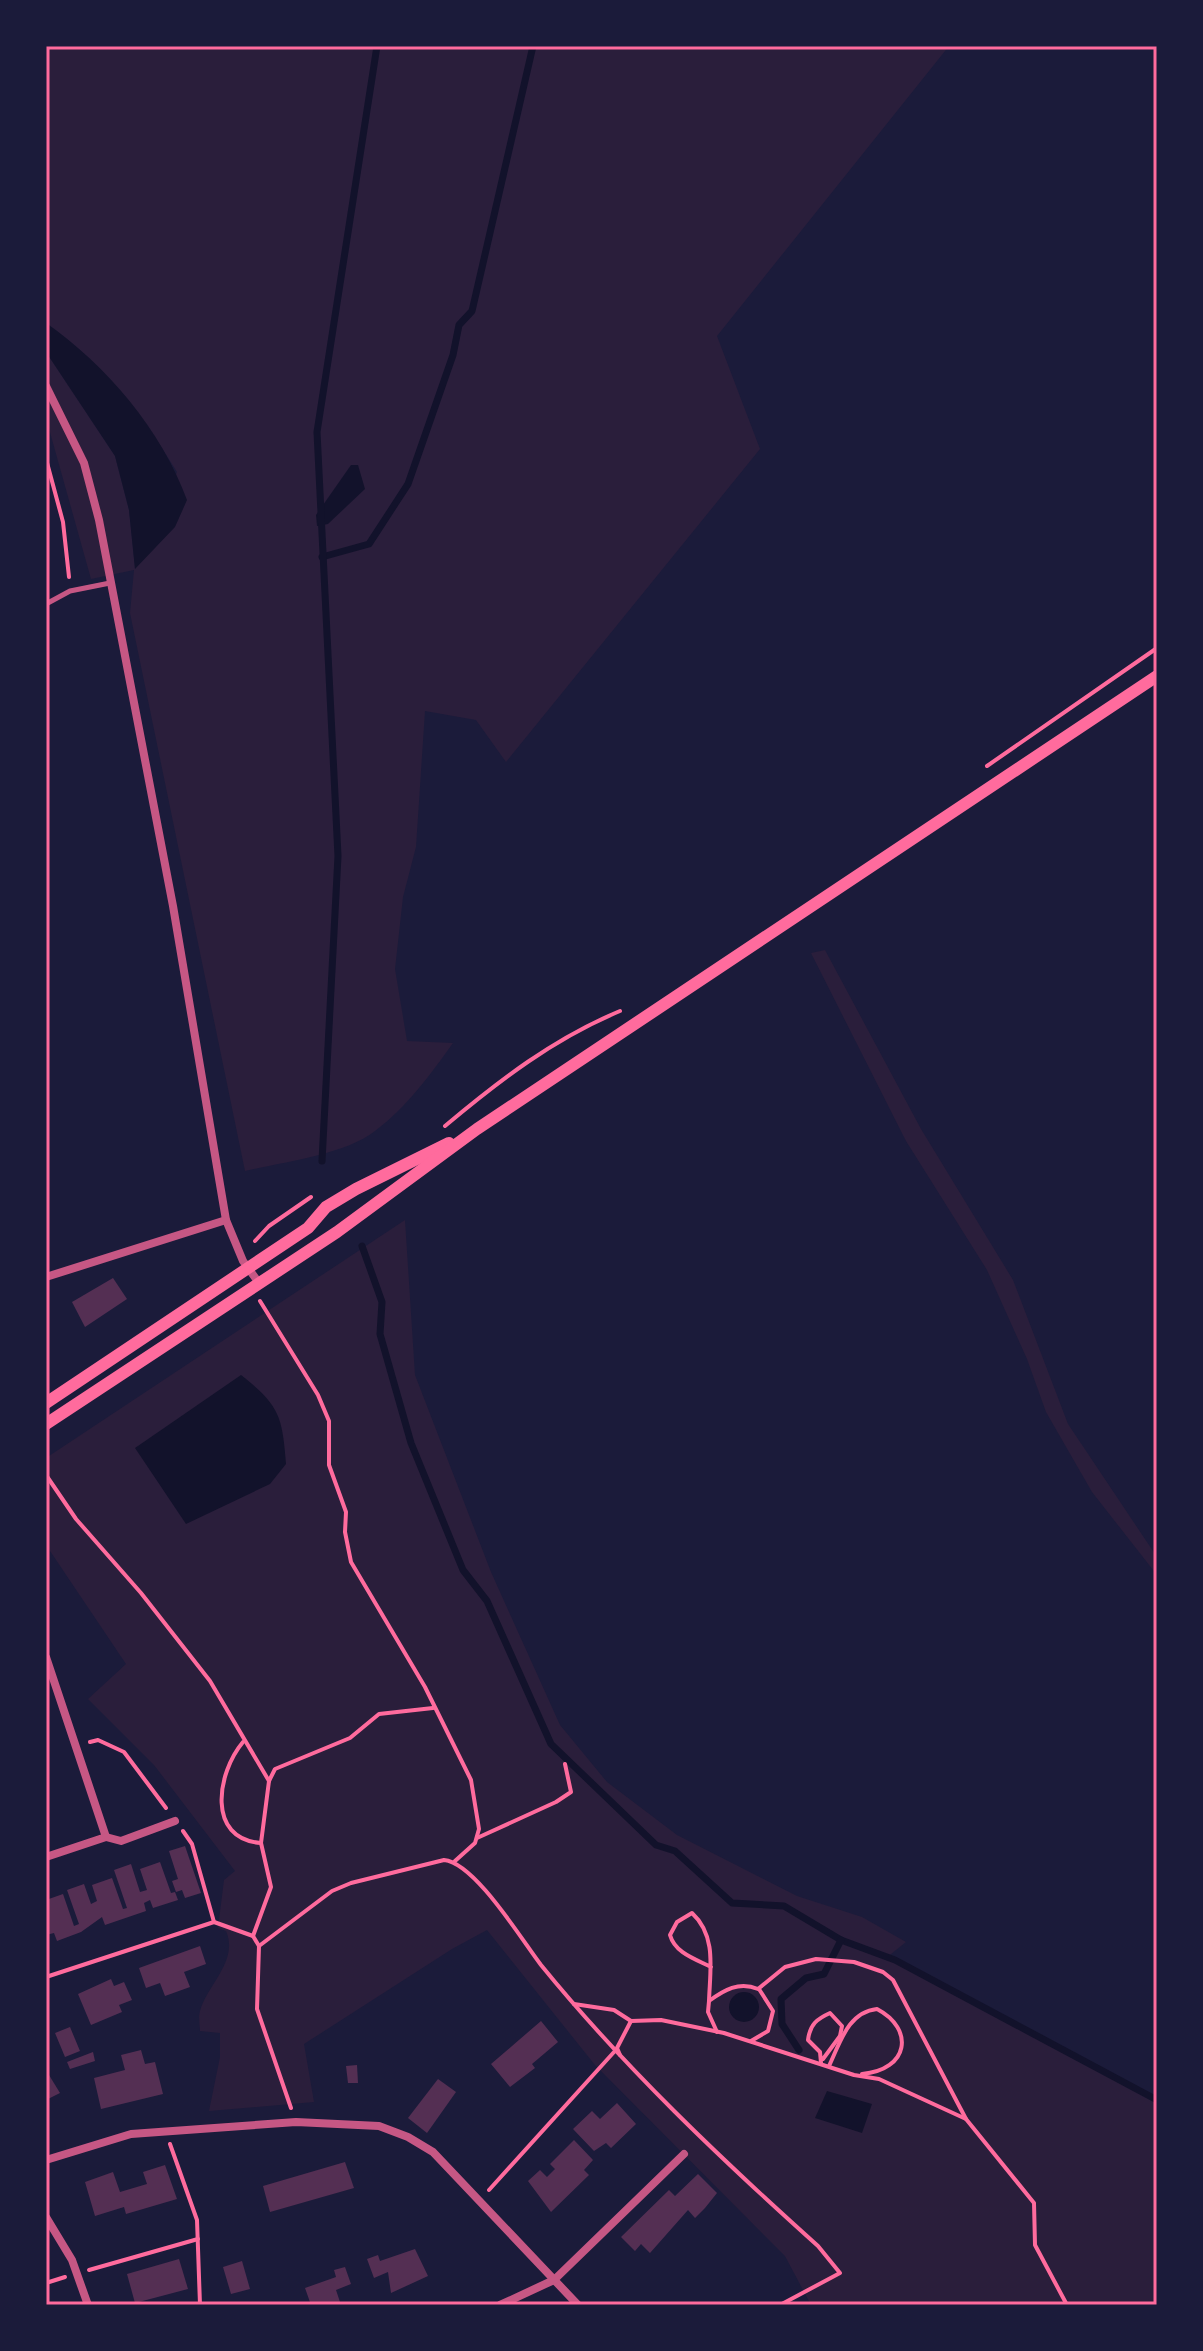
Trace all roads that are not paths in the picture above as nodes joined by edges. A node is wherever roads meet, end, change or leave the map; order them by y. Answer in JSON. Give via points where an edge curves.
{"nodes":[{"id":1,"x":46,"y":386,"type":"edge"},
{"id":2,"x":111,"y":583,"type":"junction"},
{"id":3,"x":46,"y":604,"type":"edge"},
{"id":4,"x":1157,"y":676,"type":"edge"},
{"id":5,"x":477,"y":1129,"type":"junction"},
{"id":6,"x":226,"y":1220,"type":"junction"},
{"id":7,"x":244,"y":1262,"type":"junction"},
{"id":8,"x":46,"y":1277,"type":"edge"},
{"id":9,"x":259,"y":1283,"type":"junction"},
{"id":10,"x":46,"y":1403,"type":"edge"},
{"id":11,"x":46,"y":1424,"type":"edge"},
{"id":12,"x":46,"y":1657,"type":"edge"},
{"id":13,"x":175,"y":1821,"type":"road end"},
{"id":14,"x":106,"y":1837,"type":"junction"},
{"id":15,"x":46,"y":1857,"type":"edge"},
{"id":16,"x":684,"y":2154,"type":"dead end"},
{"id":17,"x":46,"y":2160,"type":"edge"},
{"id":18,"x":46,"y":2217,"type":"edge"},
{"id":19,"x":554,"y":2280,"type":"junction"},
{"id":20,"x":88,"y":2305,"type":"edge"},
{"id":21,"x":500,"y":2305,"type":"edge"},
{"id":22,"x":578,"y":2305,"type":"edge"}],
"edges":[{"from":1,"to":2,"type":"street","via":[[84,463]]},
{"from":2,"to":3,"type":"lane","via":[[70,591]]},
{"from":2,"to":6,"type":"street"},
{"from":4,"to":5,"type":"main road"},
{"from":5,"to":7,"type":"main road","via":[[356,1189],[326,1207],[308,1228]]},
{"from":5,"to":9,"type":"main road","via":[[402,1187]]},
{"from":6,"to":7,"type":"street"},
{"from":6,"to":8,"type":"street"},
{"from":7,"to":9,"type":"street"},
{"from":7,"to":10,"type":"main road"},
{"from":9,"to":11,"type":"main road"},
{"from":12,"to":14,"type":"street"},
{"from":13,"to":14,"type":"street","via":[[121,1841]]},
{"from":14,"to":15,"type":"street"},
{"from":16,"to":19,"type":"street"},
{"from":17,"to":19,"type":"street","via":[[131,2134],[296,2122],[379,2126],[433,2152]]},
{"from":18,"to":20,"type":"street"},
{"from":19,"to":21,"type":"street"},
{"from":19,"to":22,"type":"street"}]}
